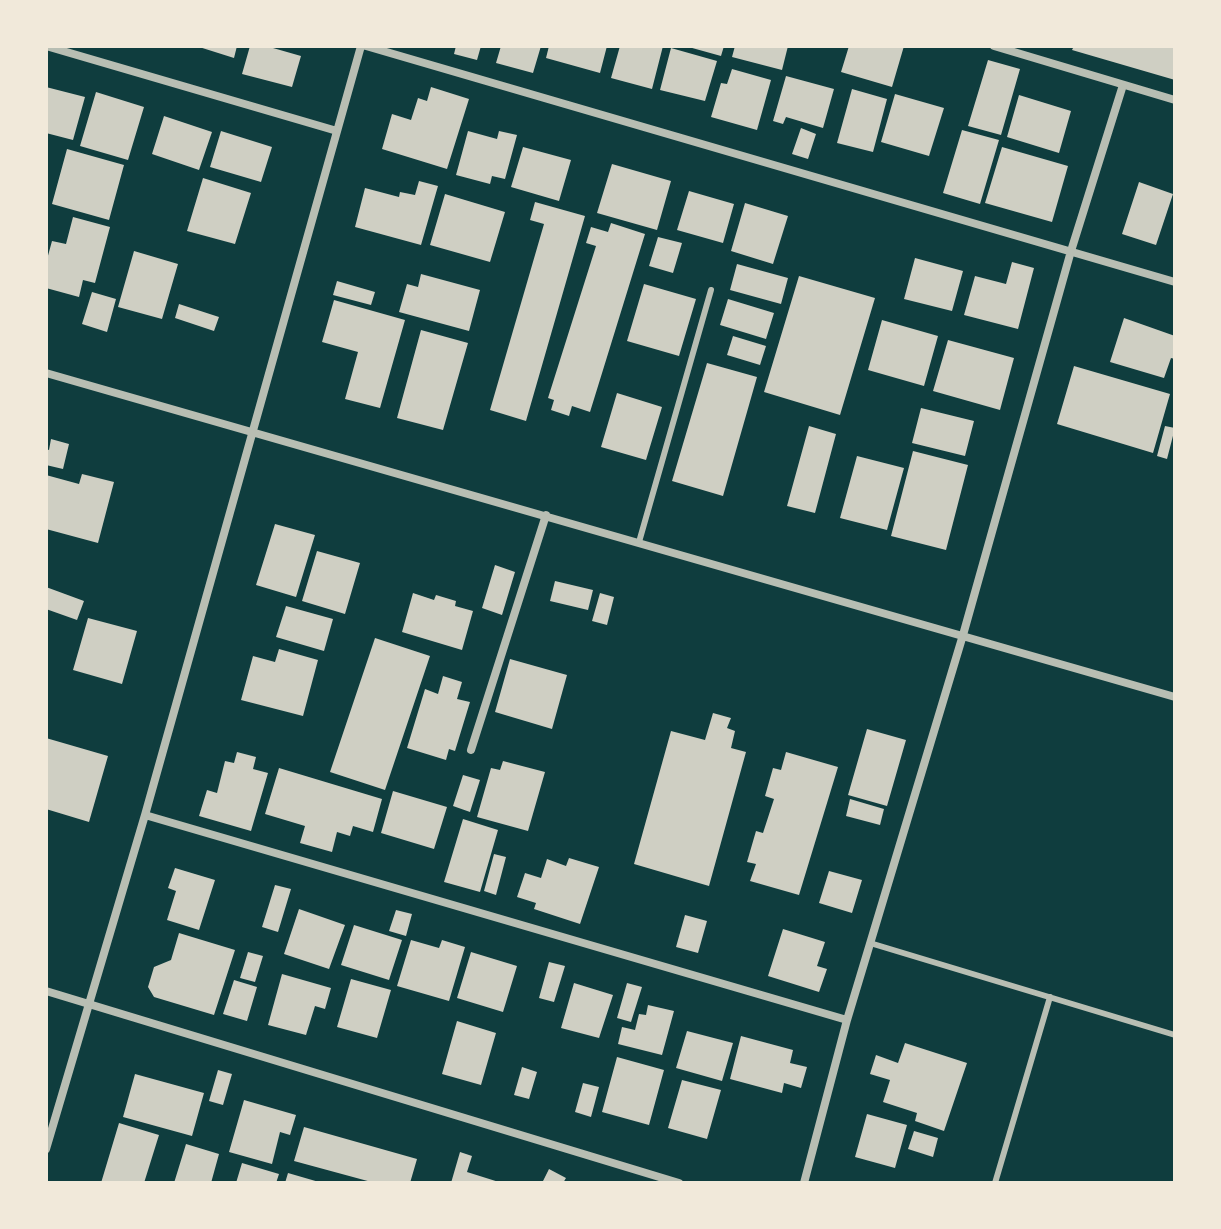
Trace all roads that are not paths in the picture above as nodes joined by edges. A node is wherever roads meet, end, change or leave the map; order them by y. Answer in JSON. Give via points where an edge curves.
{"nodes":[{"id":1,"x":46,"y":46,"type":"edge"},
{"id":2,"x":364,"y":46,"type":"edge"},
{"id":3,"x":994,"y":46,"type":"edge"},
{"id":4,"x":1123,"y":85,"type":"junction"},
{"id":5,"x":1175,"y":100,"type":"edge"},
{"id":6,"x":337,"y":131,"type":"junction"},
{"id":7,"x":1071,"y":251,"type":"junction"},
{"id":8,"x":1175,"y":282,"type":"edge"},
{"id":9,"x":711,"y":290,"type":"dead end"},
{"id":10,"x":46,"y":373,"type":"edge"},
{"id":11,"x":253,"y":434,"type":"junction"},
{"id":12,"x":546,"y":515,"type":"junction"},
{"id":13,"x":639,"y":542,"type":"junction"},
{"id":14,"x":963,"y":635,"type":"junction"},
{"id":15,"x":1175,"y":697,"type":"edge"},
{"id":16,"x":471,"y":750,"type":"dead end"},
{"id":17,"x":145,"y":815,"type":"junction"},
{"id":18,"x":870,"y":943,"type":"junction"},
{"id":19,"x":46,"y":991,"type":"edge"},
{"id":20,"x":1050,"y":997,"type":"junction"},
{"id":21,"x":90,"y":1004,"type":"junction"},
{"id":22,"x":847,"y":1020,"type":"junction"},
{"id":23,"x":1175,"y":1035,"type":"edge"},
{"id":24,"x":46,"y":1149,"type":"edge"},
{"id":25,"x":679,"y":1183,"type":"edge"},
{"id":26,"x":804,"y":1183,"type":"edge"},
{"id":27,"x":995,"y":1183,"type":"edge"}],
"edges":[{"from":1,"to":6,"type":"street"},
{"from":2,"to":6,"type":"street"},
{"from":2,"to":7,"type":"street"},
{"from":3,"to":4,"type":"street"},
{"from":4,"to":5,"type":"street"},
{"from":4,"to":7,"type":"street"},
{"from":6,"to":11,"type":"street"},
{"from":7,"to":8,"type":"street"},
{"from":7,"to":14,"type":"street"},
{"from":9,"to":13,"type":"lane"},
{"from":10,"to":11,"type":"street"},
{"from":11,"to":12,"type":"street"},
{"from":11,"to":17,"type":"street"},
{"from":12,"to":13,"type":"street"},
{"from":12,"to":16,"type":"street"},
{"from":13,"to":14,"type":"street"},
{"from":14,"to":15,"type":"street"},
{"from":14,"to":18,"type":"street"},
{"from":17,"to":21,"type":"street"},
{"from":17,"to":22,"type":"street"},
{"from":18,"to":20,"type":"lane"},
{"from":18,"to":22,"type":"street"},
{"from":19,"to":21,"type":"street"},
{"from":20,"to":23,"type":"lane"},
{"from":20,"to":27,"type":"lane"},
{"from":21,"to":24,"type":"street"},
{"from":21,"to":25,"type":"street"},
{"from":22,"to":26,"type":"street"}]}
